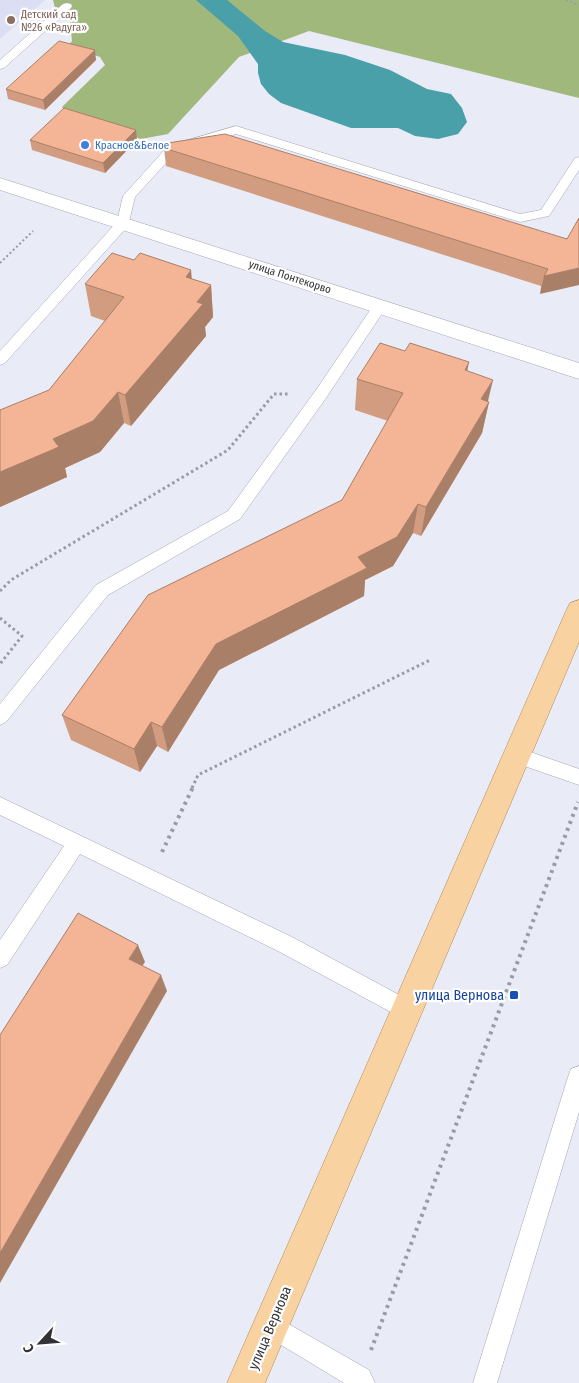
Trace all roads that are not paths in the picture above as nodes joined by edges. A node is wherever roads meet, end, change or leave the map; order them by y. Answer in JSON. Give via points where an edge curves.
{"nodes":[{"id":1,"x":66,"y":6,"type":"dead end"},
{"id":2,"x":0,"y":66,"type":"edge"},
{"id":3,"x":579,"y":162,"type":"edge"},
{"id":4,"x":0,"y":184,"type":"edge"},
{"id":5,"x":123,"y":224,"type":"junction"},
{"id":6,"x":380,"y":306,"type":"junction"},
{"id":7,"x":0,"y":360,"type":"edge"},
{"id":8,"x":579,"y":371,"type":"edge"},
{"id":9,"x":579,"y":611,"type":"edge"},
{"id":10,"x":0,"y":717,"type":"edge"},
{"id":11,"x":516,"y":755,"type":"junction"},
{"id":12,"x":579,"y":776,"type":"edge"},
{"id":13,"x":0,"y":806,"type":"edge"},
{"id":14,"x":77,"y":843,"type":"junction"},
{"id":15,"x":0,"y":958,"type":"edge"},
{"id":16,"x":407,"y":1010,"type":"junction"},
{"id":17,"x":579,"y":1077,"type":"edge"},
{"id":18,"x":272,"y":1326,"type":"junction"},
{"id":19,"x":361,"y":1381,"type":"edge"},
{"id":20,"x":246,"y":1383,"type":"edge"},
{"id":21,"x":485,"y":1383,"type":"edge"}],
"edges":[{"from":1,"to":2,"type":"lane"},
{"from":3,"to":5,"type":"lane","via":[[546,214],[520,218],[236,130],[172,149],[129,196]]},
{"from":4,"to":5,"type":"street","name":"улица Понтекорво"},
{"from":5,"to":6,"type":"street","name":"улица Понтекорво"},
{"from":5,"to":7,"type":"lane"},
{"from":6,"to":8,"type":"street","name":"улица Понтекорво"},
{"from":6,"to":10,"type":"lane","via":[[234,515],[102,590]]},
{"from":9,"to":11,"type":"main road","name":"улица Вернова"},
{"from":11,"to":12,"type":"lane"},
{"from":11,"to":16,"type":"main road","name":"улица Вернова"},
{"from":13,"to":14,"type":"lane"},
{"from":14,"to":15,"type":"lane"},
{"from":14,"to":16,"type":"lane","via":[[285,944]]},
{"from":16,"to":18,"type":"main road","name":"улица Вернова"},
{"from":17,"to":21,"type":"lane"},
{"from":18,"to":19,"type":"lane"},
{"from":18,"to":20,"type":"main road","name":"улица Вернова"}]}
